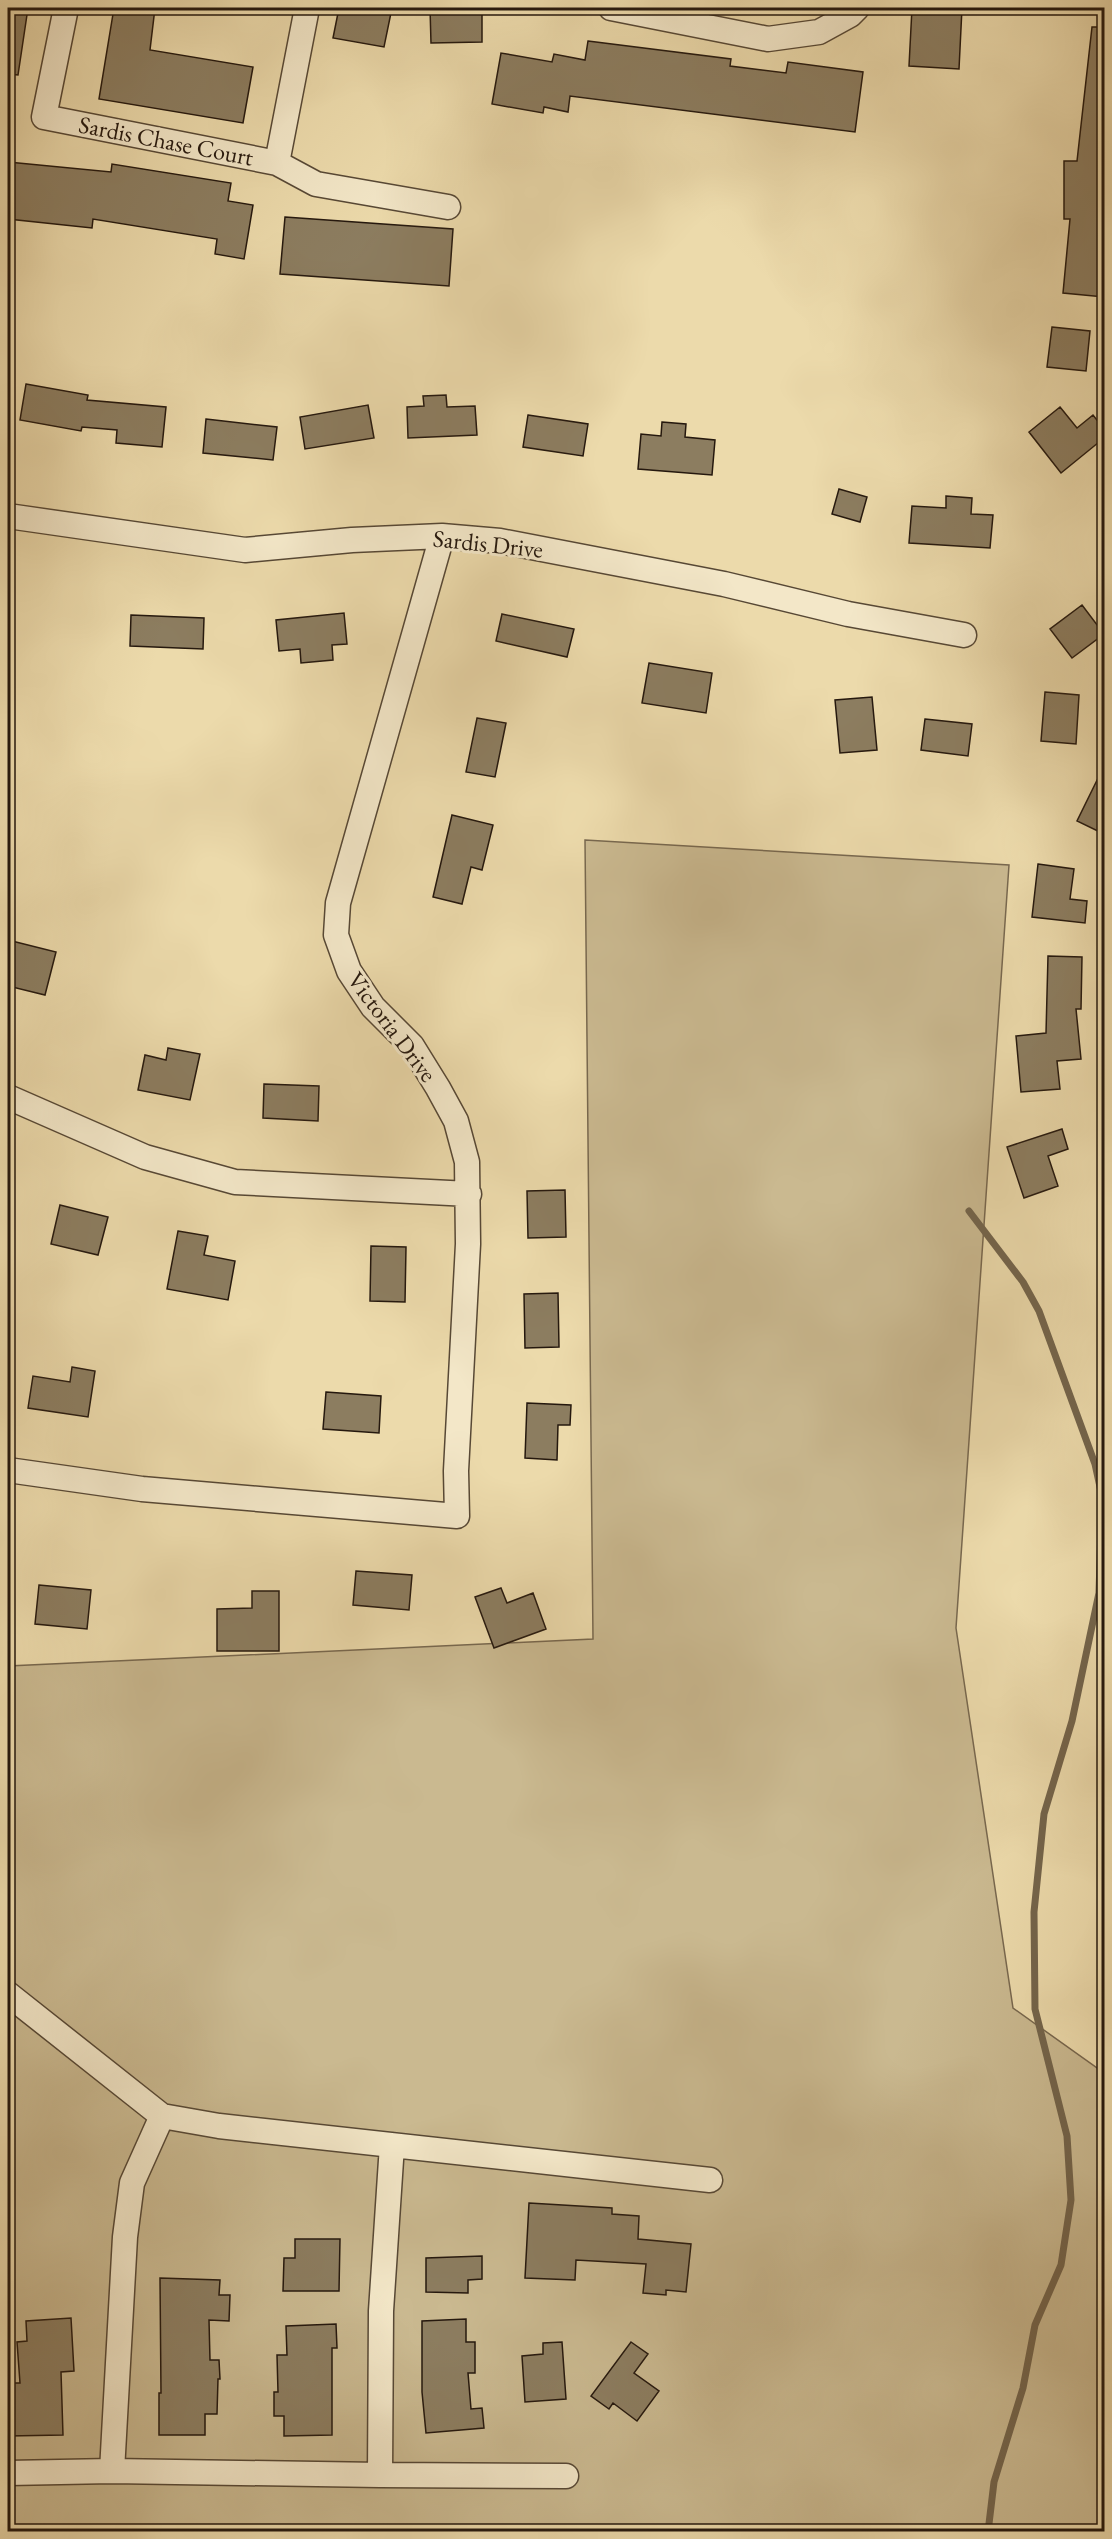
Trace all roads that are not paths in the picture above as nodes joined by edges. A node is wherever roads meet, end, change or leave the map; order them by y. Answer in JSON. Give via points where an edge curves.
{"nodes":[{"id":1,"x":66,"y":8,"type":"edge"},
{"id":2,"x":307,"y":8,"type":"edge"},
{"id":3,"x":611,"y":8,"type":"edge"},
{"id":4,"x":857,"y":8,"type":"edge"},
{"id":5,"x":277,"y":163,"type":"junction"},
{"id":6,"x":448,"y":207,"type":"dead end"},
{"id":7,"x":8,"y":516,"type":"edge"},
{"id":8,"x":442,"y":536,"type":"junction"},
{"id":9,"x":964,"y":635,"type":"dead end"},
{"id":10,"x":8,"y":1097,"type":"edge"},
{"id":11,"x":468,"y":1194,"type":"junction"},
{"id":12,"x":8,"y":1470,"type":"edge"},
{"id":13,"x":8,"y":1994,"type":"edge"},
{"id":14,"x":162,"y":2116,"type":"junction"},
{"id":15,"x":392,"y":2145,"type":"junction"},
{"id":16,"x":710,"y":2180,"type":"dead end"},
{"id":17,"x":112,"y":2471,"type":"junction"},
{"id":18,"x":8,"y":2473,"type":"edge"},
{"id":19,"x":380,"y":2475,"type":"junction"},
{"id":20,"x":566,"y":2476,"type":"dead end"}],
"edges":[{"from":1,"to":5,"type":"street","name":"Sardis Chase Court","via":[[44,117]]},
{"from":2,"to":5,"type":"street","name":"Sardis Chase Court"},
{"from":3,"to":4,"type":"street","via":[[768,39],[819,32]]},
{"from":5,"to":6,"type":"street","via":[[316,184]]},
{"from":7,"to":8,"type":"street","name":"Sardis Drive","via":[[245,550]]},
{"from":8,"to":9,"type":"street","name":"Sardis Drive","via":[[500,541]]},
{"from":8,"to":11,"type":"street","name":"Victoria Drive","via":[[338,903],[336,935],[349,971],[373,1007],[412,1046],[456,1121],[467,1162]]},
{"from":10,"to":11,"type":"street","via":[[146,1157],[235,1182]]},
{"from":11,"to":12,"type":"street","name":"Victoria Drive","via":[[457,1516],[142,1489]]},
{"from":13,"to":14,"type":"street"},
{"from":14,"to":15,"type":"street"},
{"from":14,"to":17,"type":"street","via":[[132,2183],[125,2236]]},
{"from":15,"to":16,"type":"street"},
{"from":15,"to":19,"type":"street","via":[[381,2311]]},
{"from":17,"to":18,"type":"street"},
{"from":17,"to":19,"type":"street"},
{"from":19,"to":20,"type":"street"}]}
